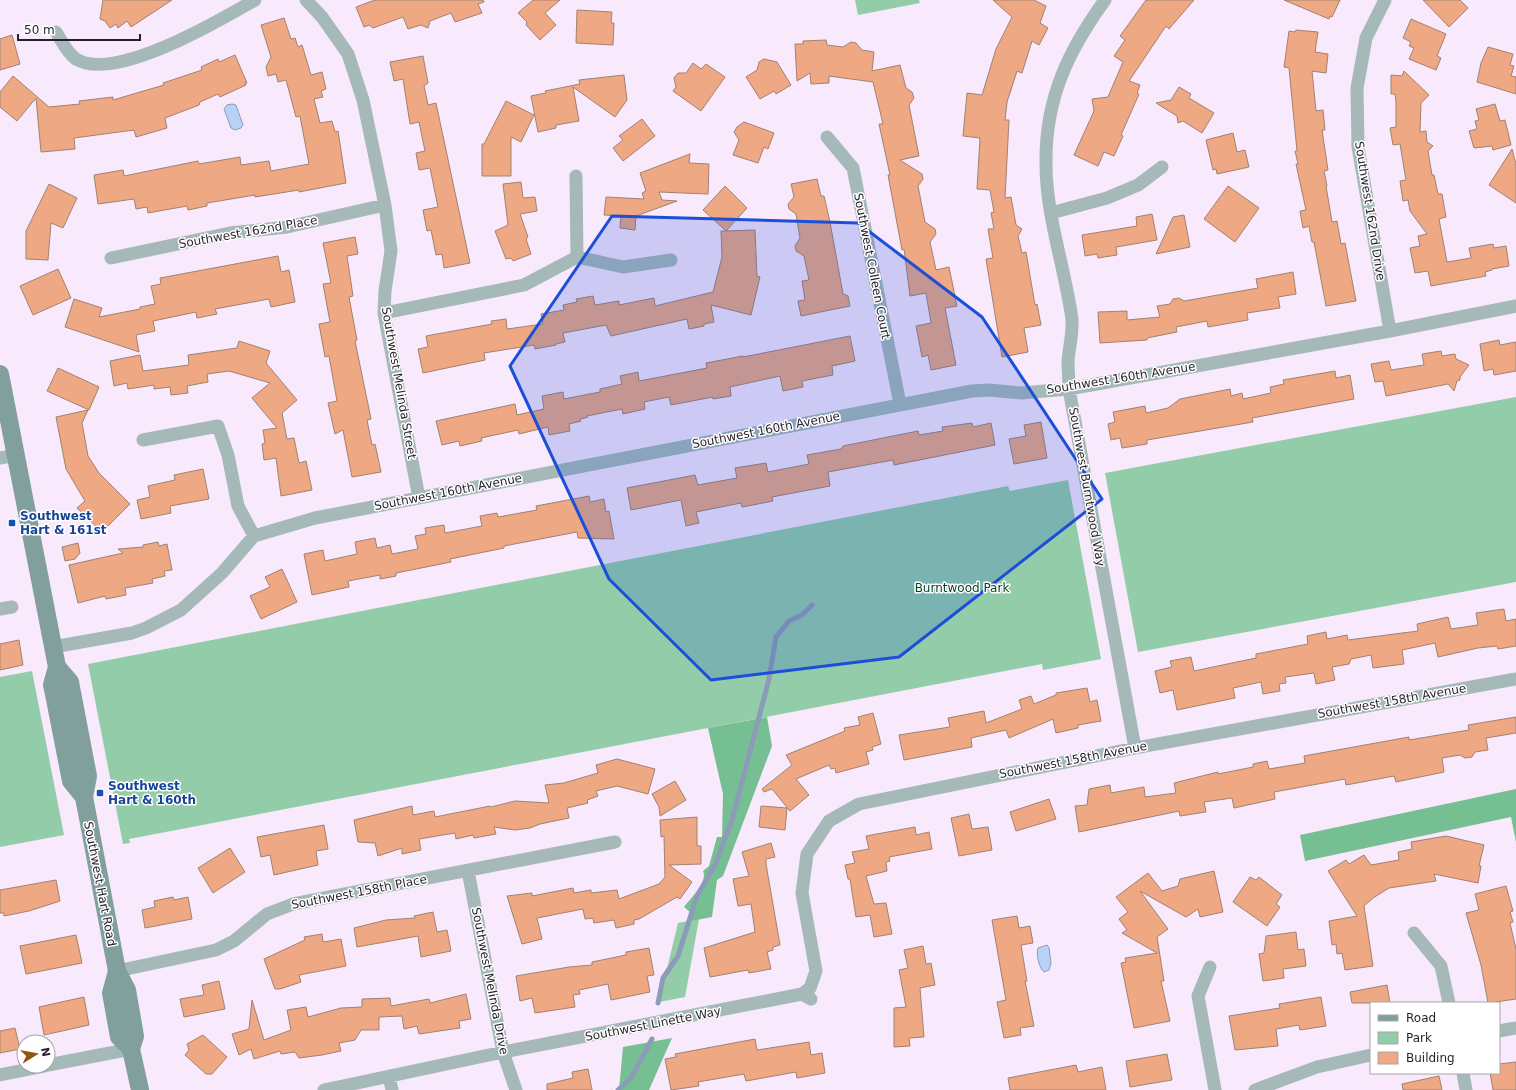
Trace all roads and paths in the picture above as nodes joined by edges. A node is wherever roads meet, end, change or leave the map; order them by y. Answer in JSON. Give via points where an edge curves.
{"nodes":[{"id":1,"x":255,"y":0,"type":"edge"},
{"id":2,"x":306,"y":0,"type":"edge"},
{"id":3,"x":1105,"y":0,"type":"edge"},
{"id":4,"x":1385,"y":0,"type":"edge"},
{"id":5,"x":56,"y":32,"type":"dead end"},
{"id":6,"x":827,"y":137,"type":"dead end"},
{"id":7,"x":1162,"y":167,"type":"dead end"},
{"id":8,"x":576,"y":176,"type":"dead end"},
{"id":9,"x":385,"y":205,"type":"junction"},
{"id":10,"x":1051,"y":213,"type":"junction"},
{"id":11,"x":577,"y":256,"type":"junction"},
{"id":12,"x":111,"y":258,"type":"dead end"},
{"id":13,"x":671,"y":260,"type":"dead end"},
{"id":14,"x":1516,"y":306,"type":"edge"},
{"id":15,"x":384,"y":313,"type":"junction"},
{"id":16,"x":1390,"y":331,"type":"junction"},
{"id":17,"x":0,"y":374,"type":"edge"},
{"id":18,"x":1069,"y":389,"type":"junction"},
{"id":19,"x":900,"y":404,"type":"junction"},
{"id":20,"x":143,"y":440,"type":"dead end"},
{"id":21,"x":8,"y":456,"type":"edge"},
{"id":22,"x":419,"y":498,"type":"junction"},
{"id":23,"x":254,"y":536,"type":"junction"},
{"id":24,"x":53,"y":647,"type":"junction"},
{"id":25,"x":1516,"y":679,"type":"edge"},
{"id":26,"x":1135,"y":748,"type":"junction"},
{"id":27,"x":615,"y":842,"type":"dead end"},
{"id":28,"x":468,"y":871,"type":"junction"},
{"id":29,"x":1414,"y":933,"type":"dead end"},
{"id":30,"x":1210,"y":967,"type":"dead end"},
{"id":31,"x":117,"y":971,"type":"junction"},
{"id":32,"x":806,"y":997,"type":"joint"},
{"id":33,"x":1449,"y":1002,"type":"edge"},
{"id":34,"x":1516,"y":1028,"type":"edge"},
{"id":35,"x":1500,"y":1031,"type":"edge"},
{"id":36,"x":132,"y":1049,"type":"junction"},
{"id":37,"x":503,"y":1052,"type":"junction"},
{"id":38,"x":1370,"y":1055,"type":"edge"},
{"id":39,"x":56,"y":1064,"type":"edge"},
{"id":40,"x":16,"y":1072,"type":"edge"},
{"id":41,"x":1463,"y":1074,"type":"edge"},
{"id":42,"x":0,"y":1075,"type":"edge"},
{"id":43,"x":389,"y":1076,"type":"junction"},
{"id":44,"x":140,"y":1090,"type":"edge"},
{"id":45,"x":324,"y":1090,"type":"edge"},
{"id":46,"x":392,"y":1090,"type":"edge"},
{"id":47,"x":516,"y":1090,"type":"edge"},
{"id":48,"x":1216,"y":1090,"type":"edge"},
{"id":49,"x":1255,"y":1090,"type":"edge"},
{"id":50,"x":1466,"y":1090,"type":"edge"}],
"edges":[{"from":1,"to":5,"type":"street","via":[[174,44],[134,58],[104,63],[92,64],[76,58]]},
{"from":2,"to":9,"type":"street","name":"Southwest Melinda Street","via":[[322,17],[348,54],[363,100]]},
{"from":3,"to":10,"type":"street","name":"Southwest Burntwood Way","via":[[1083,32],[1060,76],[1050,116],[1046,164]]},
{"from":4,"to":16,"type":"street","name":"Southwest 162nd Drive","via":[[1366,38],[1357,88],[1358,147]]},
{"from":6,"to":19,"type":"street","name":"Southwest Colleen Court","via":[[853,168]]},
{"from":7,"to":10,"type":"street","via":[[1138,185],[1107,198]]},
{"from":8,"to":11,"type":"street"},
{"from":9,"to":12,"type":"street","name":"Southwest 162nd Place","via":[[287,227],[230,233]]},
{"from":9,"to":15,"type":"street","name":"Southwest Melinda Street","via":[[391,251]]},
{"from":10,"to":18,"type":"street","name":"Southwest Burntwood Way","via":[[1072,321],[1068,363]]},
{"from":11,"to":13,"type":"street","via":[[623,267]]},
{"from":11,"to":15,"type":"street","via":[[524,286]]},
{"from":14,"to":16,"type":"street","name":"Southwest 160th Avenue"},
{"from":15,"to":22,"type":"street","name":"Southwest Melinda Street"},
{"from":16,"to":18,"type":"street","name":"Southwest 160th Avenue"},
{"from":17,"to":21,"type":"main road","name":"Southwest Hart Road"},
{"from":18,"to":19,"type":"street","name":"Southwest 160th Avenue","via":[[1021,393],[972,391]]},
{"from":18,"to":26,"type":"street","name":"Southwest Burntwood Way"},
{"from":19,"to":22,"type":"street","name":"Southwest 160th Avenue"},
{"from":20,"to":23,"type":"street","via":[[218,426],[228,454],[238,506]]},
{"from":21,"to":24,"type":"main road","name":"Southwest Hart Road"},
{"from":22,"to":23,"type":"street","name":"Southwest 160th Avenue","via":[[315,518]]},
{"from":23,"to":24,"type":"street","via":[[222,573],[180,610],[146,628]]},
{"from":24,"to":31,"type":"main road","name":"Southwest Hart Road","via":[[57,667],[52,685],[69,773],[71,781],[84,797]]},
{"from":25,"to":26,"type":"street","name":"Southwest 158th Avenue"},
{"from":26,"to":32,"type":"street","name":"Southwest 158th Avenue","via":[[859,804],[829,821],[807,854],[802,893],[816,971]]},
{"from":27,"to":28,"type":"street","name":"Southwest 158th Place"},
{"from":28,"to":31,"type":"street","name":"Southwest 158th Place","via":[[293,904],[267,914],[234,941],[216,950]]},
{"from":28,"to":37,"type":"street","name":"Southwest Melinda Drive"},
{"from":29,"to":33,"type":"street","via":[[1441,966]]},
{"from":30,"to":48,"type":"street","via":[[1198,996]]},
{"from":31,"to":36,"type":"main road","name":"Southwest Hart Road","via":[[127,990],[135,1036]]},
{"from":32,"to":37,"type":"street","name":"Southwest Linette Way"},
{"from":34,"to":35,"type":"street"},
{"from":36,"to":39,"type":"street"},
{"from":36,"to":44,"type":"main road","name":"Southwest Hart Road"},
{"from":37,"to":43,"type":"street","name":"Southwest Linette Way"},
{"from":37,"to":47,"type":"street","name":"Southwest Melinda Drive"},
{"from":38,"to":49,"type":"street","via":[[1317,1067]]},
{"from":40,"to":42,"type":"street"},
{"from":41,"to":50,"type":"street"},
{"from":43,"to":45,"type":"street","name":"Southwest Linette Way"},
{"from":43,"to":46,"type":"street"}]}
